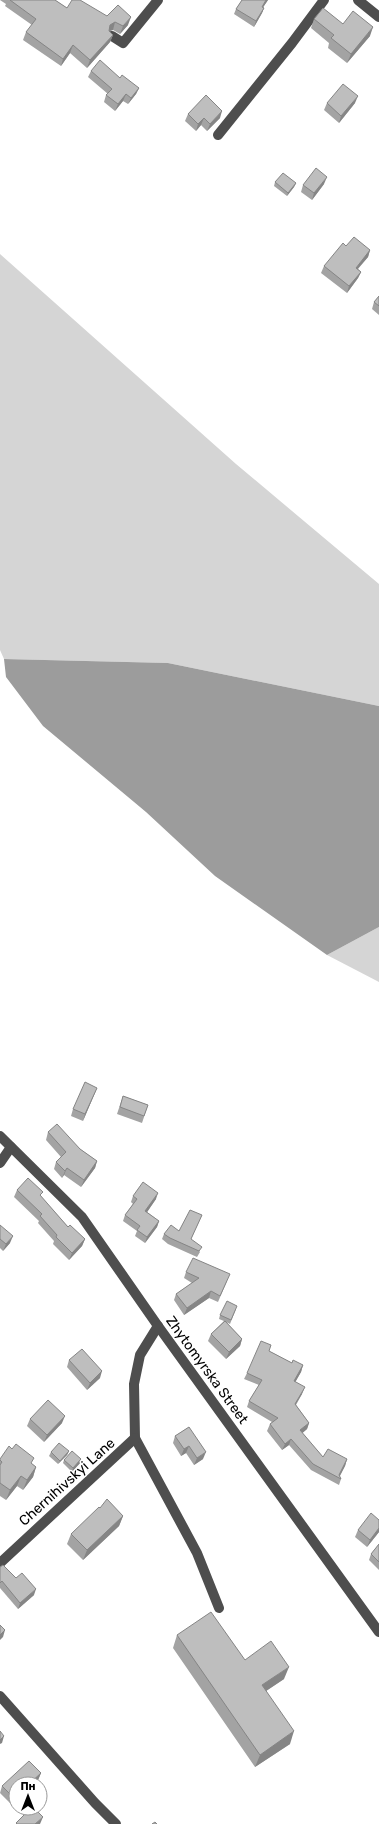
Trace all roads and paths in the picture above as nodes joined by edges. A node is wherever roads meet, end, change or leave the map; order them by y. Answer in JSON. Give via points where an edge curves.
{"nodes":[{"id":1,"x":158,"y":0,"type":"edge"},
{"id":2,"x":324,"y":0,"type":"edge"},
{"id":3,"x":358,"y":0,"type":"edge"},
{"id":4,"x":379,"y":17,"type":"edge"},
{"id":5,"x":112,"y":36,"type":"edge"},
{"id":6,"x":218,"y":135,"type":"dead end"},
{"id":7,"x":0,"y":1136,"type":"edge"},
{"id":8,"x":11,"y":1147,"type":"junction"},
{"id":9,"x":0,"y":1163,"type":"edge"},
{"id":10,"x":158,"y":1326,"type":"junction"},
{"id":11,"x":135,"y":1438,"type":"junction"},
{"id":12,"x":0,"y":1563,"type":"edge"},
{"id":13,"x":219,"y":1608,"type":"dead end"},
{"id":14,"x":379,"y":1632,"type":"edge"},
{"id":15,"x":0,"y":1696,"type":"edge"},
{"id":16,"x":116,"y":1824,"type":"edge"}],
"edges":[{"from":1,"to":5,"type":"street","via":[[123,43]]},
{"from":2,"to":6,"type":"street"},
{"from":3,"to":4,"type":"street"},
{"from":7,"to":8,"type":"street","name":"Zhytomyrska Street"},
{"from":8,"to":9,"type":"street"},
{"from":8,"to":10,"type":"street","name":"Zhytomyrska Street","via":[[82,1217]]},
{"from":10,"to":11,"type":"street","via":[[140,1355],[134,1384]]},
{"from":10,"to":14,"type":"street","name":"Zhytomyrska Street"},
{"from":11,"to":12,"type":"street","name":"Chernihivskyi Lane"},
{"from":11,"to":13,"type":"street","via":[[197,1553]]},
{"from":15,"to":16,"type":"street"}]}
